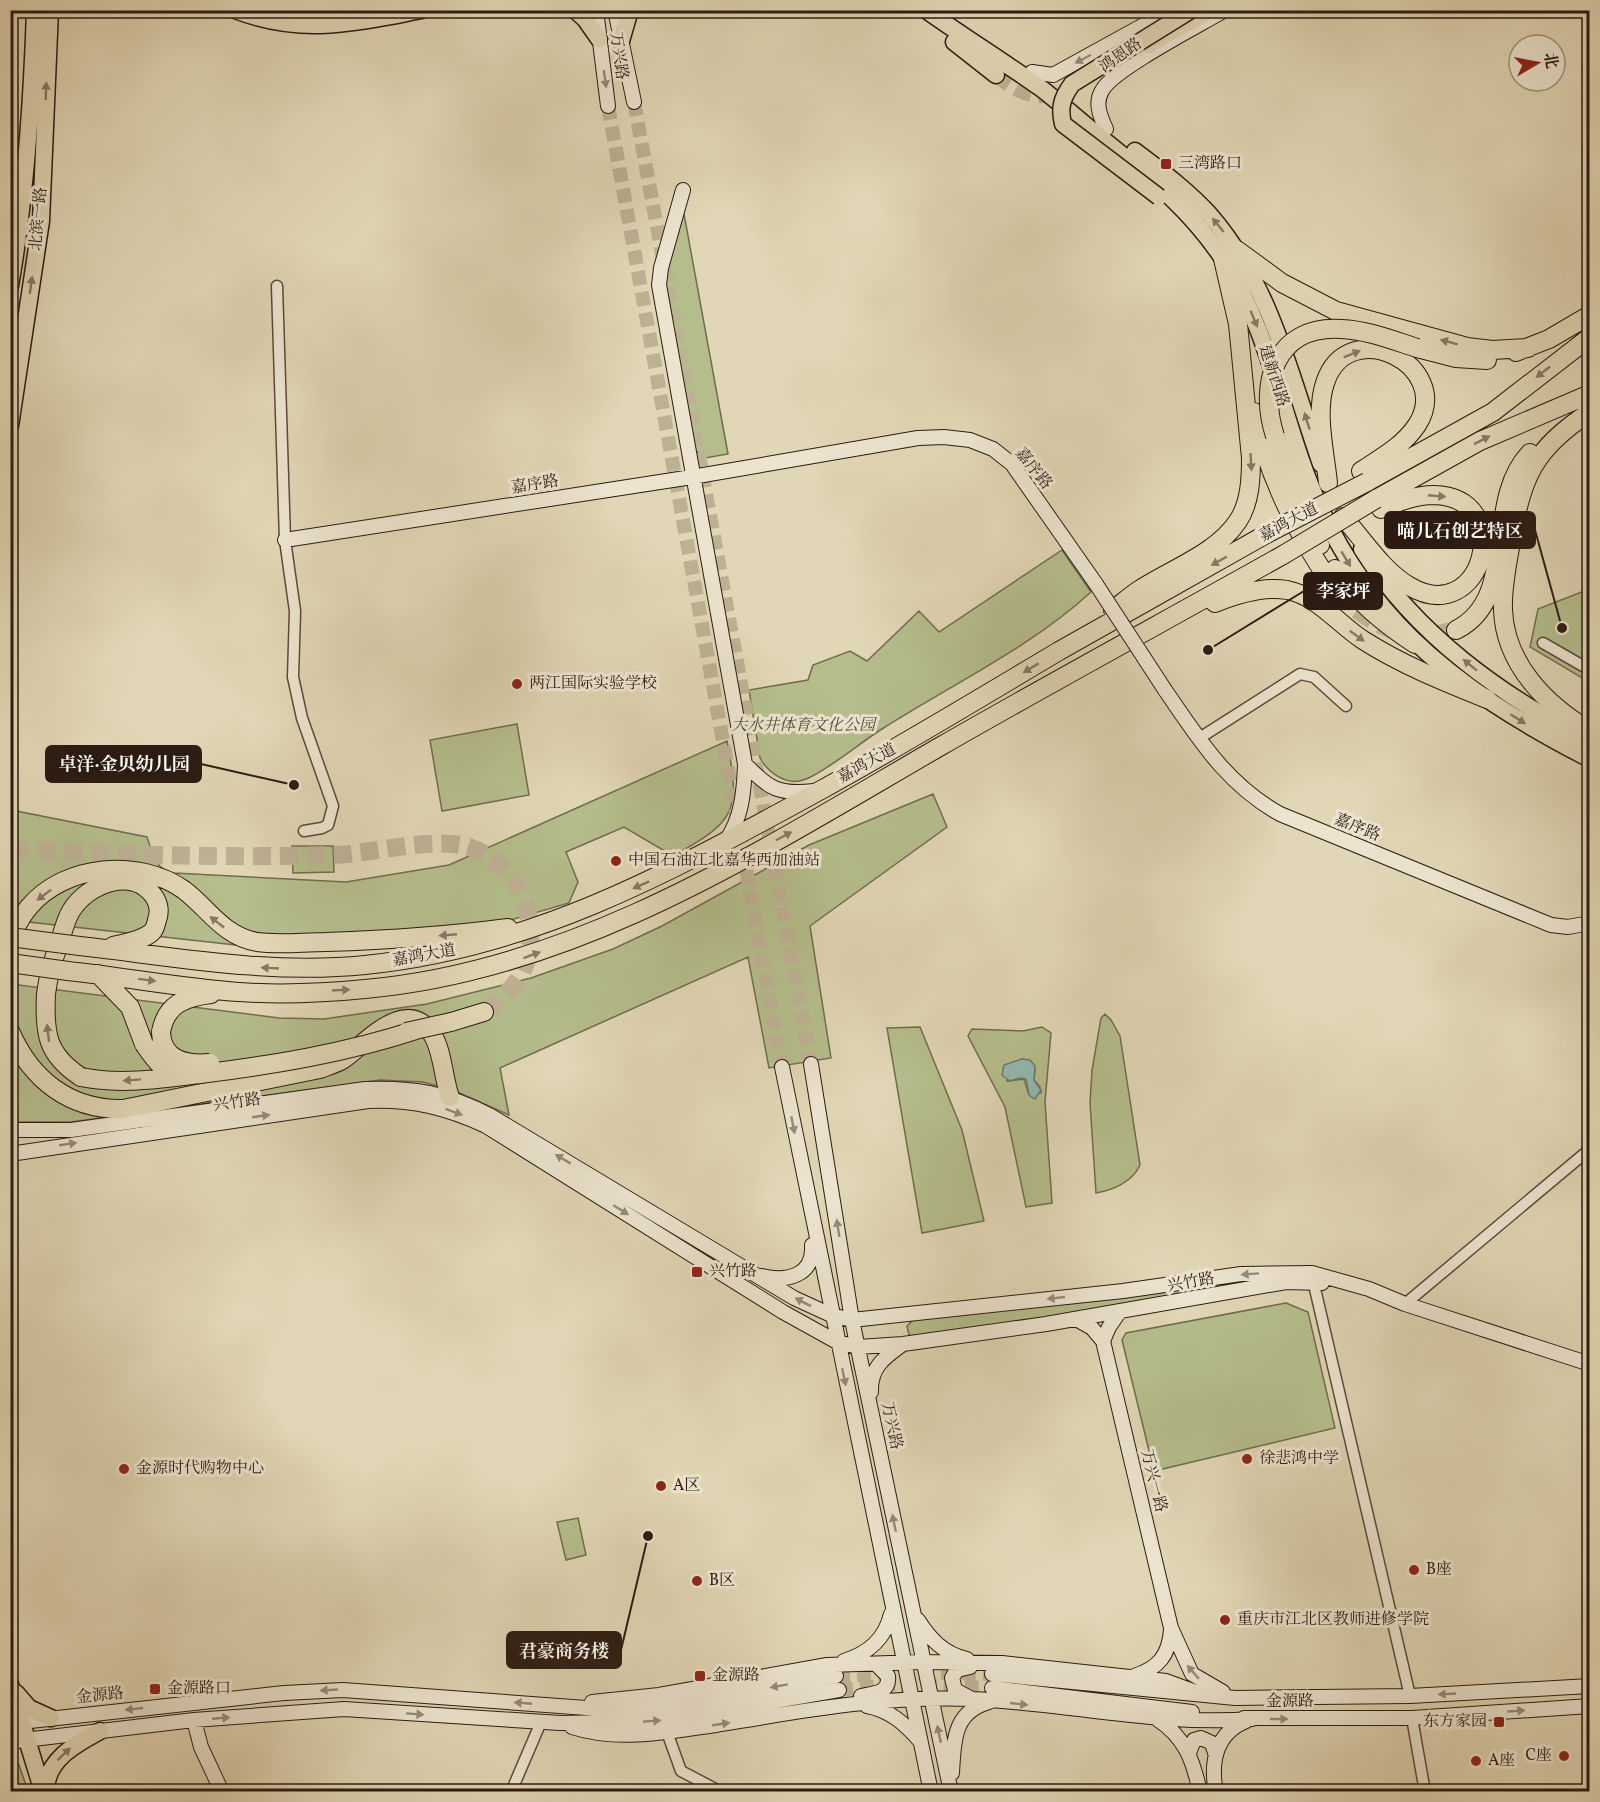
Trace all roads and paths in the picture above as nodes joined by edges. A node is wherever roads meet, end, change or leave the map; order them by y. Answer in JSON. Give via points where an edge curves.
{"nodes":[{"id":1,"x":35,"y":10,"type":"edge"},
{"id":2,"x":50,"y":10,"type":"edge"},
{"id":3,"x":235,"y":10,"type":"edge"},
{"id":4,"x":276,"y":10,"type":"edge"},
{"id":5,"x":358,"y":10,"type":"edge"},
{"id":6,"x":422,"y":10,"type":"edge"},
{"id":7,"x":574,"y":10,"type":"edge"},
{"id":8,"x":596,"y":10,"type":"edge"},
{"id":9,"x":615,"y":10,"type":"edge"},
{"id":10,"x":630,"y":10,"type":"edge"},
{"id":11,"x":916,"y":10,"type":"edge"},
{"id":12,"x":926,"y":10,"type":"edge"},
{"id":13,"x":945,"y":10,"type":"edge"},
{"id":14,"x":1171,"y":10,"type":"edge"},
{"id":15,"x":1191,"y":10,"type":"edge"},
{"id":16,"x":1210,"y":10,"type":"edge"},
{"id":17,"x":1225,"y":10,"type":"edge"},
{"id":18,"x":599,"y":39,"type":"junction"},
{"id":19,"x":621,"y":41,"type":"junction"},
{"id":20,"x":1032,"y":72,"type":"junction"},
{"id":21,"x":996,"y":75,"type":"tunnel mouth"},
{"id":22,"x":1081,"y":86,"type":"dead end"},
{"id":23,"x":633,"y":102,"type":"tunnel mouth"},
{"id":24,"x":609,"y":106,"type":"tunnel mouth"},
{"id":25,"x":1106,"y":129,"type":"junction"},
{"id":26,"x":683,"y":190,"type":"dead end"},
{"id":27,"x":1204,"y":233,"type":"junction"},
{"id":28,"x":1230,"y":255,"type":"junction"},
{"id":29,"x":10,"y":286,"type":"edge"},
{"id":30,"x":277,"y":286,"type":"dead end"},
{"id":31,"x":1590,"y":315,"type":"edge"},
{"id":32,"x":1239,"y":324,"type":"junction"},
{"id":33,"x":1590,"y":337,"type":"edge"},
{"id":34,"x":1528,"y":348,"type":"junction"},
{"id":35,"x":1590,"y":394,"type":"edge"},
{"id":36,"x":1590,"y":412,"type":"edge"},
{"id":37,"x":10,"y":426,"type":"edge"},
{"id":38,"x":1562,"y":430,"type":"junction"},
{"id":39,"x":1364,"y":476,"type":"junction"},
{"id":40,"x":692,"y":477,"type":"junction"},
{"id":41,"x":1328,"y":483,"type":"junction"},
{"id":42,"x":1378,"y":504,"type":"junction"},
{"id":43,"x":1343,"y":517,"type":"junction"},
{"id":44,"x":285,"y":540,"type":"junction"},
{"id":45,"x":1337,"y":592,"type":"tunnel mouth"},
{"id":46,"x":1152,"y":628,"type":"junction"},
{"id":47,"x":1456,"y":630,"type":"tunnel mouth"},
{"id":48,"x":1543,"y":643,"type":"dead end"},
{"id":49,"x":1415,"y":644,"type":"junction"},
{"id":50,"x":1061,"y":650,"type":"junction"},
{"id":51,"x":1590,"y":660,"type":"edge"},
{"id":52,"x":1487,"y":699,"type":"junction"},
{"id":53,"x":1346,"y":706,"type":"dead end"},
{"id":54,"x":1590,"y":731,"type":"edge"},
{"id":55,"x":1198,"y":739,"type":"junction"},
{"id":56,"x":1590,"y":742,"type":"edge"},
{"id":57,"x":1590,"y":759,"type":"edge"},
{"id":58,"x":745,"y":764,"type":"junction"},
{"id":59,"x":820,"y":790,"type":"junction"},
{"id":60,"x":304,"y":831,"type":"dead end"},
{"id":61,"x":724,"y":843,"type":"junction"},
{"id":62,"x":1590,"y":923,"type":"edge"},
{"id":63,"x":548,"y":924,"type":"junction"},
{"id":64,"x":10,"y":938,"type":"edge"},
{"id":65,"x":105,"y":949,"type":"junction"},
{"id":66,"x":10,"y":963,"type":"edge"},
{"id":67,"x":98,"y":974,"type":"junction"},
{"id":68,"x":239,"y":992,"type":"junction"},
{"id":69,"x":484,"y":1012,"type":"tunnel mouth"},
{"id":70,"x":416,"y":1030,"type":"junction"},
{"id":71,"x":10,"y":1031,"type":"edge"},
{"id":72,"x":811,"y":1064,"type":"tunnel mouth"},
{"id":73,"x":782,"y":1067,"type":"tunnel mouth"},
{"id":74,"x":252,"y":1082,"type":"junction"},
{"id":75,"x":450,"y":1097,"type":"junction"},
{"id":76,"x":10,"y":1130,"type":"edge"},
{"id":77,"x":1590,"y":1149,"type":"edge"},
{"id":78,"x":10,"y":1154,"type":"edge"},
{"id":79,"x":810,"y":1216,"type":"junction"},
{"id":80,"x":750,"y":1273,"type":"junction"},
{"id":81,"x":1312,"y":1277,"type":"junction"},
{"id":82,"x":1405,"y":1304,"type":"junction"},
{"id":83,"x":1120,"y":1311,"type":"junction"},
{"id":84,"x":831,"y":1315,"type":"junction"},
{"id":85,"x":1076,"y":1319,"type":"junction"},
{"id":86,"x":852,"y":1320,"type":"junction"},
{"id":87,"x":1103,"y":1341,"type":"junction"},
{"id":88,"x":837,"y":1342,"type":"junction"},
{"id":89,"x":903,"y":1344,"type":"junction"},
{"id":90,"x":858,"y":1347,"type":"junction"},
{"id":91,"x":1590,"y":1364,"type":"edge"},
{"id":92,"x":871,"y":1415,"type":"junction"},
{"id":93,"x":882,"y":1560,"type":"junction"},
{"id":94,"x":903,"y":1564,"type":"junction"},
{"id":95,"x":892,"y":1609,"type":"junction"},
{"id":96,"x":913,"y":1612,"type":"junction"},
{"id":97,"x":1172,"y":1628,"type":"junction"},
{"id":98,"x":903,"y":1662,"type":"junction"},
{"id":99,"x":923,"y":1662,"type":"junction"},
{"id":100,"x":1002,"y":1663,"type":"junction"},
{"id":101,"x":876,"y":1664,"type":"junction"},
{"id":102,"x":827,"y":1665,"type":"junction"},
{"id":103,"x":1131,"y":1677,"type":"junction"},
{"id":104,"x":11,"y":1685,"type":"edge"},
{"id":105,"x":1590,"y":1686,"type":"edge"},
{"id":106,"x":992,"y":1687,"type":"junction"},
{"id":107,"x":1204,"y":1695,"type":"junction"},
{"id":108,"x":1410,"y":1696,"type":"junction"},
{"id":109,"x":931,"y":1698,"type":"junction"},
{"id":110,"x":1235,"y":1698,"type":"junction"},
{"id":111,"x":910,"y":1699,"type":"junction"},
{"id":112,"x":972,"y":1699,"type":"junction"},
{"id":113,"x":854,"y":1704,"type":"junction"},
{"id":114,"x":834,"y":1706,"type":"junction"},
{"id":115,"x":1590,"y":1706,"type":"edge"},
{"id":116,"x":560,"y":1707,"type":"junction"},
{"id":117,"x":100,"y":1713,"type":"junction"},
{"id":118,"x":51,"y":1718,"type":"junction"},
{"id":119,"x":1155,"y":1718,"type":"junction"},
{"id":120,"x":1412,"y":1718,"type":"junction"},
{"id":121,"x":1252,"y":1719,"type":"junction"},
{"id":122,"x":194,"y":1720,"type":"junction"},
{"id":123,"x":15,"y":1721,"type":"edge"},
{"id":124,"x":541,"y":1722,"type":"junction"},
{"id":125,"x":560,"y":1723,"type":"junction"},
{"id":126,"x":100,"y":1731,"type":"junction"},
{"id":127,"x":667,"y":1732,"type":"junction"},
{"id":128,"x":21,"y":1740,"type":"junction"},
{"id":129,"x":920,"y":1741,"type":"junction"},
{"id":130,"x":1189,"y":1753,"type":"junction"},
{"id":131,"x":1215,"y":1753,"type":"junction"},
{"id":132,"x":945,"y":1766,"type":"junction"},
{"id":133,"x":927,"y":1772,"type":"junction"},
{"id":134,"x":33,"y":1791,"type":"edge"},
{"id":135,"x":44,"y":1791,"type":"edge"},
{"id":136,"x":222,"y":1791,"type":"edge"},
{"id":137,"x":511,"y":1791,"type":"edge"},
{"id":138,"x":721,"y":1791,"type":"edge"},
{"id":139,"x":931,"y":1791,"type":"edge"},
{"id":140,"x":951,"y":1791,"type":"edge"},
{"id":141,"x":1200,"y":1791,"type":"edge"},
{"id":142,"x":1216,"y":1791,"type":"edge"},
{"id":143,"x":1425,"y":1791,"type":"edge"}],
"edges":[{"from":1,"to":29,"type":"main road","name":"北滨一路","via":[[19,231]]},
{"from":37,"to":2,"type":"main road","name":"北滨一路","one_way":true,"via":[[41,221]]},
{"from":3,"to":6,"type":"main road","via":[[264,21],[307,27]]},
{"from":4,"to":5,"type":"main road","via":[[306,16]]},
{"from":7,"to":18,"type":"main road"},
{"from":8,"to":18,"type":"street","name":"万兴路"},
{"from":9,"to":19,"type":"street","name":"万兴路"},
{"from":10,"to":19,"type":"main road"},
{"from":11,"to":21,"type":"main road"},
{"from":12,"to":27,"type":"main road","name":"建新西路","via":[[1042,89],[1160,186]]},
{"from":13,"to":20,"type":"main road","name":"建新西路"},
{"from":14,"to":20,"type":"street","name":"鸿恩路","one_way":true,"via":[[1053,75]]},
{"from":15,"to":27,"type":"main road","bridge":true,"via":[[1072,84],[1060,111],[1063,124]]},
{"from":16,"to":22,"type":"main road"},
{"from":17,"to":25,"type":"street","name":"鸿恩路","via":[[1129,67],[1102,89],[1098,110]]},
{"from":18,"to":24,"type":"street","name":"万兴路","one_way":true},
{"from":19,"to":23,"type":"street","name":"万兴路"},
{"from":20,"to":25,"type":"main road","name":"建新西路"},
{"from":28,"to":25,"type":"main road","name":"建新西路","one_way":true,"via":[[1207,212],[1179,185]]},
{"from":26,"to":40,"type":"street","via":[[659,285]]},
{"from":27,"to":28,"type":"main road","name":"建新西路"},
{"from":28,"to":32,"type":"highway"},
{"from":34,"to":28,"type":"highway","one_way":true,"via":[[1467,347],[1336,311]]},
{"from":41,"to":28,"type":"main road","name":"建新西路","one_way":true,"via":[[1278,331],[1260,291]]},
{"from":28,"to":49,"type":"main road","name":"建新西路","one_way":true,"via":[[1307,478],[1332,533],[1371,596]]},
{"from":30,"to":44,"type":"street"},
{"from":31,"to":34,"type":"highway"},
{"from":32,"to":45,"type":"highway","via":[[1256,419],[1278,484],[1308,550]]},
{"from":32,"to":50,"type":"highway","one_way":true,"via":[[1251,475],[1239,519],[1209,548],[1138,591]]},
{"from":33,"to":39,"type":"highway","name":"嘉鸿大道","one_way":true,"via":[[1493,412]]},
{"from":34,"to":49,"type":"highway","bridge":true,"via":[[1501,358],[1456,358],[1378,335],[1325,330],[1300,338],[1282,354],[1270,375],[1267,404],[1275,436],[1310,526],[1342,580],[1384,624]]},
{"from":42,"to":35,"type":"highway","name":"嘉鸿大道","one_way":true,"via":[[1480,441]]},
{"from":36,"to":38,"type":"highway"},
{"from":38,"to":47,"type":"highway","via":[[1532,452],[1514,476],[1506,499],[1490,592],[1474,619]]},
{"from":38,"to":54,"type":"highway","via":[[1537,457],[1519,501],[1503,617],[1514,655],[1532,683],[1561,711]]},
{"from":41,"to":39,"type":"highway","one_way":true,"via":[[1321,413],[1328,375],[1350,354],[1385,351],[1412,367],[1422,388],[1423,409],[1402,443]]},
{"from":39,"to":50,"type":"highway","name":"嘉鸿大道","one_way":true,"bridge":true,"via":[[1309,512]]},
{"from":40,"to":44,"type":"street","name":"嘉序路"},
{"from":40,"to":55,"type":"street","name":"嘉序路","bridge":true,"via":[[918,438],[970,440],[993,448],[1012,464]]},
{"from":40,"to":58,"type":"street"},
{"from":41,"to":43,"type":"main road","name":"建新西路"},
{"from":42,"to":43,"type":"highway","one_way":true,"via":[[1425,495],[1446,496],[1463,505],[1475,516],[1484,541],[1483,558],[1476,573],[1450,592],[1433,594],[1417,590],[1393,573]]},
{"from":42,"to":46,"type":"highway","name":"嘉鸿大道","bridge":true},
{"from":56,"to":43,"type":"main road","name":"建新西路","one_way":true,"via":[[1500,689],[1425,628],[1376,571]]},
{"from":44,"to":60,"type":"street","via":[[295,610],[293,677],[302,718],[333,806],[328,825]]},
{"from":46,"to":52,"type":"highway","one_way":true,"via":[[1231,597],[1261,590],[1286,590],[1313,600],[1362,640],[1387,654],[1435,679]]},
{"from":68,"to":46,"type":"highway","name":"嘉鸿大道","one_way":true,"via":[[368,989],[425,981],[522,958],[604,928],[653,907],[799,828]]},
{"from":48,"to":51,"type":"street","via":[[1583,666]]},
{"from":49,"to":52,"type":"main road","name":"建新西路"},
{"from":50,"to":59,"type":"highway","name":"嘉鸿大道","one_way":true},
{"from":52,"to":57,"type":"main road","name":"建新西路","one_way":true},
{"from":53,"to":55,"type":"street","via":[[1314,677],[1300,674]]},
{"from":55,"to":62,"type":"street","name":"嘉序路","via":[[1240,788],[1280,814],[1551,925]]},
{"from":58,"to":59,"type":"street","via":[[762,781],[783,792]]},
{"from":58,"to":61,"type":"street","via":[[735,829]]},
{"from":59,"to":61,"type":"highway","name":"嘉鸿大道"},
{"from":61,"to":63,"type":"highway","name":"嘉鸿大道","one_way":true,"via":[[645,884]]},
{"from":63,"to":64,"type":"highway","one_way":true,"via":[[422,937],[257,942],[215,921],[184,891],[166,880],[124,870],[81,873],[47,892],[30,905]]},
{"from":63,"to":65,"type":"highway","name":"嘉鸿大道","one_way":true,"via":[[478,946],[421,957],[302,969]]},
{"from":64,"to":65,"type":"highway","name":"嘉鸿大道","bridge":true},
{"from":70,"to":65,"type":"highway","one_way":true,"bridge":true,"via":[[374,1044],[226,1071],[104,1082],[81,1077],[66,1068],[49,1045],[47,991],[56,951],[71,911],[90,889],[111,881],[144,885],[157,902],[159,914],[153,931],[143,938]]},
{"from":66,"to":67,"type":"highway","name":"嘉鸿大道","bridge":true},
{"from":67,"to":68,"type":"highway","name":"嘉鸿大道","one_way":true},
{"from":67,"to":74,"type":"highway","bridge":true,"via":[[130,1007],[144,1044],[157,1063],[174,1074],[204,1081]]},
{"from":68,"to":70,"type":"highway","bridge":true,"via":[[196,996],[170,1009],[161,1032],[167,1052],[186,1064],[250,1059]]},
{"from":69,"to":70,"type":"highway","bridge":true},
{"from":71,"to":74,"type":"highway","via":[[30,1065],[47,1083],[81,1104],[101,1110],[123,1110]]},
{"from":86,"to":72,"type":"street","name":"万兴路","one_way":true},
{"from":73,"to":79,"type":"street","one_way":true},
{"from":74,"to":75,"type":"highway","via":[[320,1069],[342,1059],[386,1024],[406,1020],[424,1026],[432,1035]]},
{"from":75,"to":76,"type":"street","name":"兴竹路","via":[[397,1088],[365,1089],[71,1130]]},
{"from":80,"to":75,"type":"street","name":"兴竹路","one_way":true,"via":[[491,1116]]},
{"from":77,"to":82,"type":"street"},
{"from":78,"to":88,"type":"street","name":"兴竹路","one_way":true,"via":[[368,1101],[427,1103],[486,1126]]},
{"from":79,"to":80,"type":"street","via":[[813,1251],[806,1269],[784,1278]]},
{"from":79,"to":84,"type":"street"},
{"from":84,"to":80,"type":"street","name":"兴竹路","one_way":true},
{"from":81,"to":82,"type":"street","name":"兴竹路","via":[[1369,1289]]},
{"from":81,"to":83,"type":"street","name":"兴竹路"},
{"from":81,"to":86,"type":"street","name":"兴竹路","one_way":true,"via":[[1241,1274],[1123,1291]]},
{"from":81,"to":108,"type":"street"},
{"from":82,"to":91,"type":"street","name":"兴竹路"},
{"from":83,"to":85,"type":"street","name":"兴竹路"},
{"from":83,"to":87,"type":"street"},
{"from":84,"to":86,"type":"street","name":"兴竹路"},
{"from":84,"to":88,"type":"street"},
{"from":85,"to":87,"type":"street","via":[[1092,1328]]},
{"from":85,"to":89,"type":"street","name":"兴竹路"},
{"from":86,"to":90,"type":"street","name":"万兴路"},
{"from":87,"to":97,"type":"street","name":"万兴一路"},
{"from":88,"to":90,"type":"street","name":"兴竹路"},
{"from":88,"to":93,"type":"street","one_way":true},
{"from":89,"to":90,"type":"street","name":"兴竹路"},
{"from":89,"to":92,"type":"street","via":[[876,1367],[871,1383]]},
{"from":90,"to":92,"type":"street","name":"万兴路"},
{"from":94,"to":92,"type":"street","name":"万兴路","one_way":true},
{"from":93,"to":94,"type":"street","via":[[896,1578],[901,1575]]},
{"from":93,"to":95,"type":"street"},
{"from":94,"to":96,"type":"street","name":"万兴路"},
{"from":95,"to":98,"type":"street"},
{"from":95,"to":102,"type":"street","via":[[888,1627],[871,1649]]},
{"from":96,"to":99,"type":"street","name":"万兴路"},
{"from":96,"to":100,"type":"street","via":[[928,1635],[952,1655]]},
{"from":97,"to":103,"type":"street","via":[[1170,1646],[1162,1660]]},
{"from":110,"to":97,"type":"street","name":"万兴一路","one_way":true,"via":[[1192,1674]]},
{"from":98,"to":99,"type":"street"},
{"from":98,"to":101,"type":"street"},
{"from":98,"to":111,"type":"street"},
{"from":99,"to":100,"type":"street"},
{"from":99,"to":109,"type":"street","name":"万兴路"},
{"from":100,"to":103,"type":"street"},
{"from":100,"to":112,"type":"street","via":[[963,1668],[954,1673],[955,1689]]},
{"from":101,"to":102,"type":"street"},
{"from":101,"to":114,"type":"street","via":[[888,1676],[883,1690]]},
{"from":102,"to":116,"type":"street","via":[[659,1695]]},
{"from":103,"to":107,"type":"street","via":[[1166,1681]]},
{"from":104,"to":118,"type":"main road","via":[[28,1708]]},
{"from":104,"to":123,"type":"main road"},
{"from":105,"to":108,"type":"street","name":"金源路","one_way":true},
{"from":106,"to":107,"type":"street","name":"金源路"},
{"from":106,"to":112,"type":"street"},
{"from":106,"to":119,"type":"street","one_way":true},
{"from":106,"to":121,"type":"street","name":"金源路"},
{"from":106,"to":140,"type":"street","via":[[958,1728]]},
{"from":107,"to":110,"type":"street","name":"金源路"},
{"from":108,"to":110,"type":"street","name":"金源路"},
{"from":109,"to":111,"type":"street"},
{"from":109,"to":112,"type":"street"},
{"from":132,"to":109,"type":"street","name":"万兴路","one_way":true},
{"from":111,"to":113,"type":"street"},
{"from":111,"to":129,"type":"street"},
{"from":113,"to":114,"type":"street"},
{"from":113,"to":129,"type":"street","via":[[889,1713]]},
{"from":127,"to":114,"type":"street","one_way":true},
{"from":120,"to":115,"type":"street","name":"金源路","one_way":true},
{"from":116,"to":117,"type":"street","name":"金源路","one_way":true,"via":[[343,1690],[284,1692]]},
{"from":125,"to":116,"type":"street","name":"金源路","one_way":true,"via":[[660,1721],[838,1683],[660,1707]]},
{"from":117,"to":118,"type":"street","name":"金源路"},
{"from":117,"to":126,"type":"street","via":[[92,1720],[94,1728]]},
{"from":118,"to":123,"type":"street","name":"金源路"},
{"from":119,"to":121,"type":"street","via":[[1209,1722]]},
{"from":119,"to":130,"type":"street","via":[[1177,1734]]},
{"from":121,"to":120,"type":"street","name":"金源路","one_way":true},
{"from":120,"to":143,"type":"street"},
{"from":121,"to":131,"type":"street","via":[[1227,1732]]},
{"from":122,"to":124,"type":"street","name":"金源路","one_way":true,"via":[[344,1709]]},
{"from":122,"to":126,"type":"street","name":"金源路"},
{"from":122,"to":136,"type":"street","via":[[201,1747]]},
{"from":123,"to":128,"type":"main road"},
{"from":124,"to":125,"type":"street","name":"金源路"},
{"from":124,"to":137,"type":"street"},
{"from":125,"to":127,"type":"street","via":[[592,1734]]},
{"from":126,"to":128,"type":"street","name":"金源路"},
{"from":135,"to":126,"type":"main road","one_way":true,"via":[[58,1760],[75,1744]]},
{"from":127,"to":138,"type":"street","via":[[681,1771]]},
{"from":128,"to":134,"type":"main road"},
{"from":128,"to":135,"type":"main road"},
{"from":129,"to":133,"type":"street"},
{"from":130,"to":131,"type":"street","via":[[1194,1740],[1201,1738],[1212,1743]]},
{"from":130,"to":141,"type":"street"},
{"from":131,"to":142,"type":"street"},
{"from":132,"to":133,"type":"street","via":[[940,1760],[932,1760]]},
{"from":132,"to":140,"type":"street","name":"万兴路"},
{"from":133,"to":139,"type":"street"}]}
